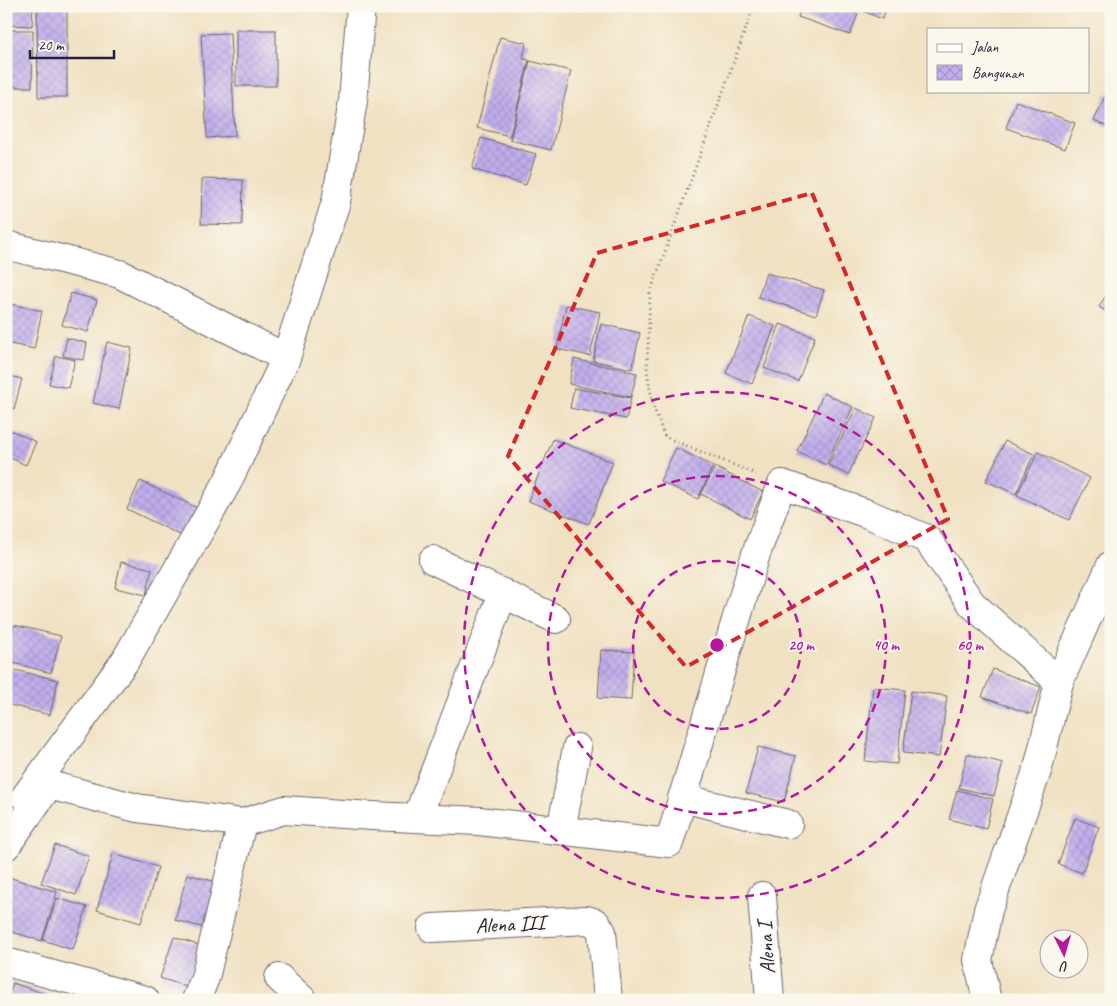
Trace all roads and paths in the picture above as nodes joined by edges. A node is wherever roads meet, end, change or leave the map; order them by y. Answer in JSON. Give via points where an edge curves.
{"nodes":[{"id":1,"x":361,"y":6,"type":"edge"},
{"id":2,"x":754,"y":6,"type":"edge"},
{"id":3,"x":6,"y":245,"type":"edge"},
{"id":4,"x":286,"y":358,"type":"junction"},
{"id":5,"x":782,"y":484,"type":"junction"},
{"id":6,"x":433,"y":560,"type":"dead end"},
{"id":7,"x":1111,"y":565,"type":"edge"},
{"id":8,"x":502,"y":593,"type":"junction"},
{"id":9,"x":556,"y":619,"type":"dead end"},
{"id":10,"x":1059,"y":682,"type":"junction"},
{"id":11,"x":577,"y":748,"type":"dead end"},
{"id":12,"x":682,"y":798,"type":"junction"},
{"id":13,"x":417,"y":818,"type":"junction"},
{"id":14,"x":6,"y":823,"type":"edge"},
{"id":15,"x":242,"y":823,"type":"junction"},
{"id":16,"x":788,"y":824,"type":"dead end"},
{"id":17,"x":561,"y":830,"type":"junction"},
{"id":18,"x":6,"y":846,"type":"edge"},
{"id":19,"x":762,"y":896,"type":"dead end"},
{"id":20,"x":432,"y":928,"type":"dead end"},
{"id":21,"x":6,"y":962,"type":"edge"},
{"id":22,"x":279,"y":978,"type":"dead end"},
{"id":23,"x":145,"y":1000,"type":"edge"},
{"id":24,"x":196,"y":1000,"type":"edge"},
{"id":25,"x":303,"y":1000,"type":"edge"},
{"id":26,"x":608,"y":1000,"type":"edge"},
{"id":27,"x":770,"y":1000,"type":"edge"},
{"id":28,"x":987,"y":1000,"type":"edge"}],
"edges":[{"from":1,"to":4,"type":"street","via":[[353,101],[336,202]]},
{"from":2,"to":5,"type":"path","via":[[650,293],[647,370],[653,406],[665,437]]},
{"from":3,"to":4,"type":"street","via":[[120,274]]},
{"from":4,"to":14,"type":"street","via":[[227,483],[125,661]]},
{"from":5,"to":10,"type":"street","via":[[927,539],[972,604]]},
{"from":5,"to":12,"type":"street","via":[[756,554]]},
{"from":6,"to":8,"type":"street"},
{"from":7,"to":10,"type":"street"},
{"from":8,"to":9,"type":"street"},
{"from":8,"to":13,"type":"street"},
{"from":10,"to":28,"type":"street","via":[[1038,768],[988,910],[978,960]]},
{"from":11,"to":17,"type":"street"},
{"from":12,"to":16,"type":"street"},
{"from":12,"to":17,"type":"street","via":[[669,843]]},
{"from":13,"to":15,"type":"street","via":[[284,810]]},
{"from":13,"to":17,"type":"street"},
{"from":15,"to":18,"type":"street","via":[[137,808],[49,785]]},
{"from":15,"to":24,"type":"street","via":[[205,978]]},
{"from":19,"to":27,"type":"street","name":"Alena I"},
{"from":20,"to":26,"type":"street","name":"Alena III","via":[[587,920],[596,923],[602,932]]},
{"from":21,"to":23,"type":"street"},
{"from":22,"to":25,"type":"street"}]}
